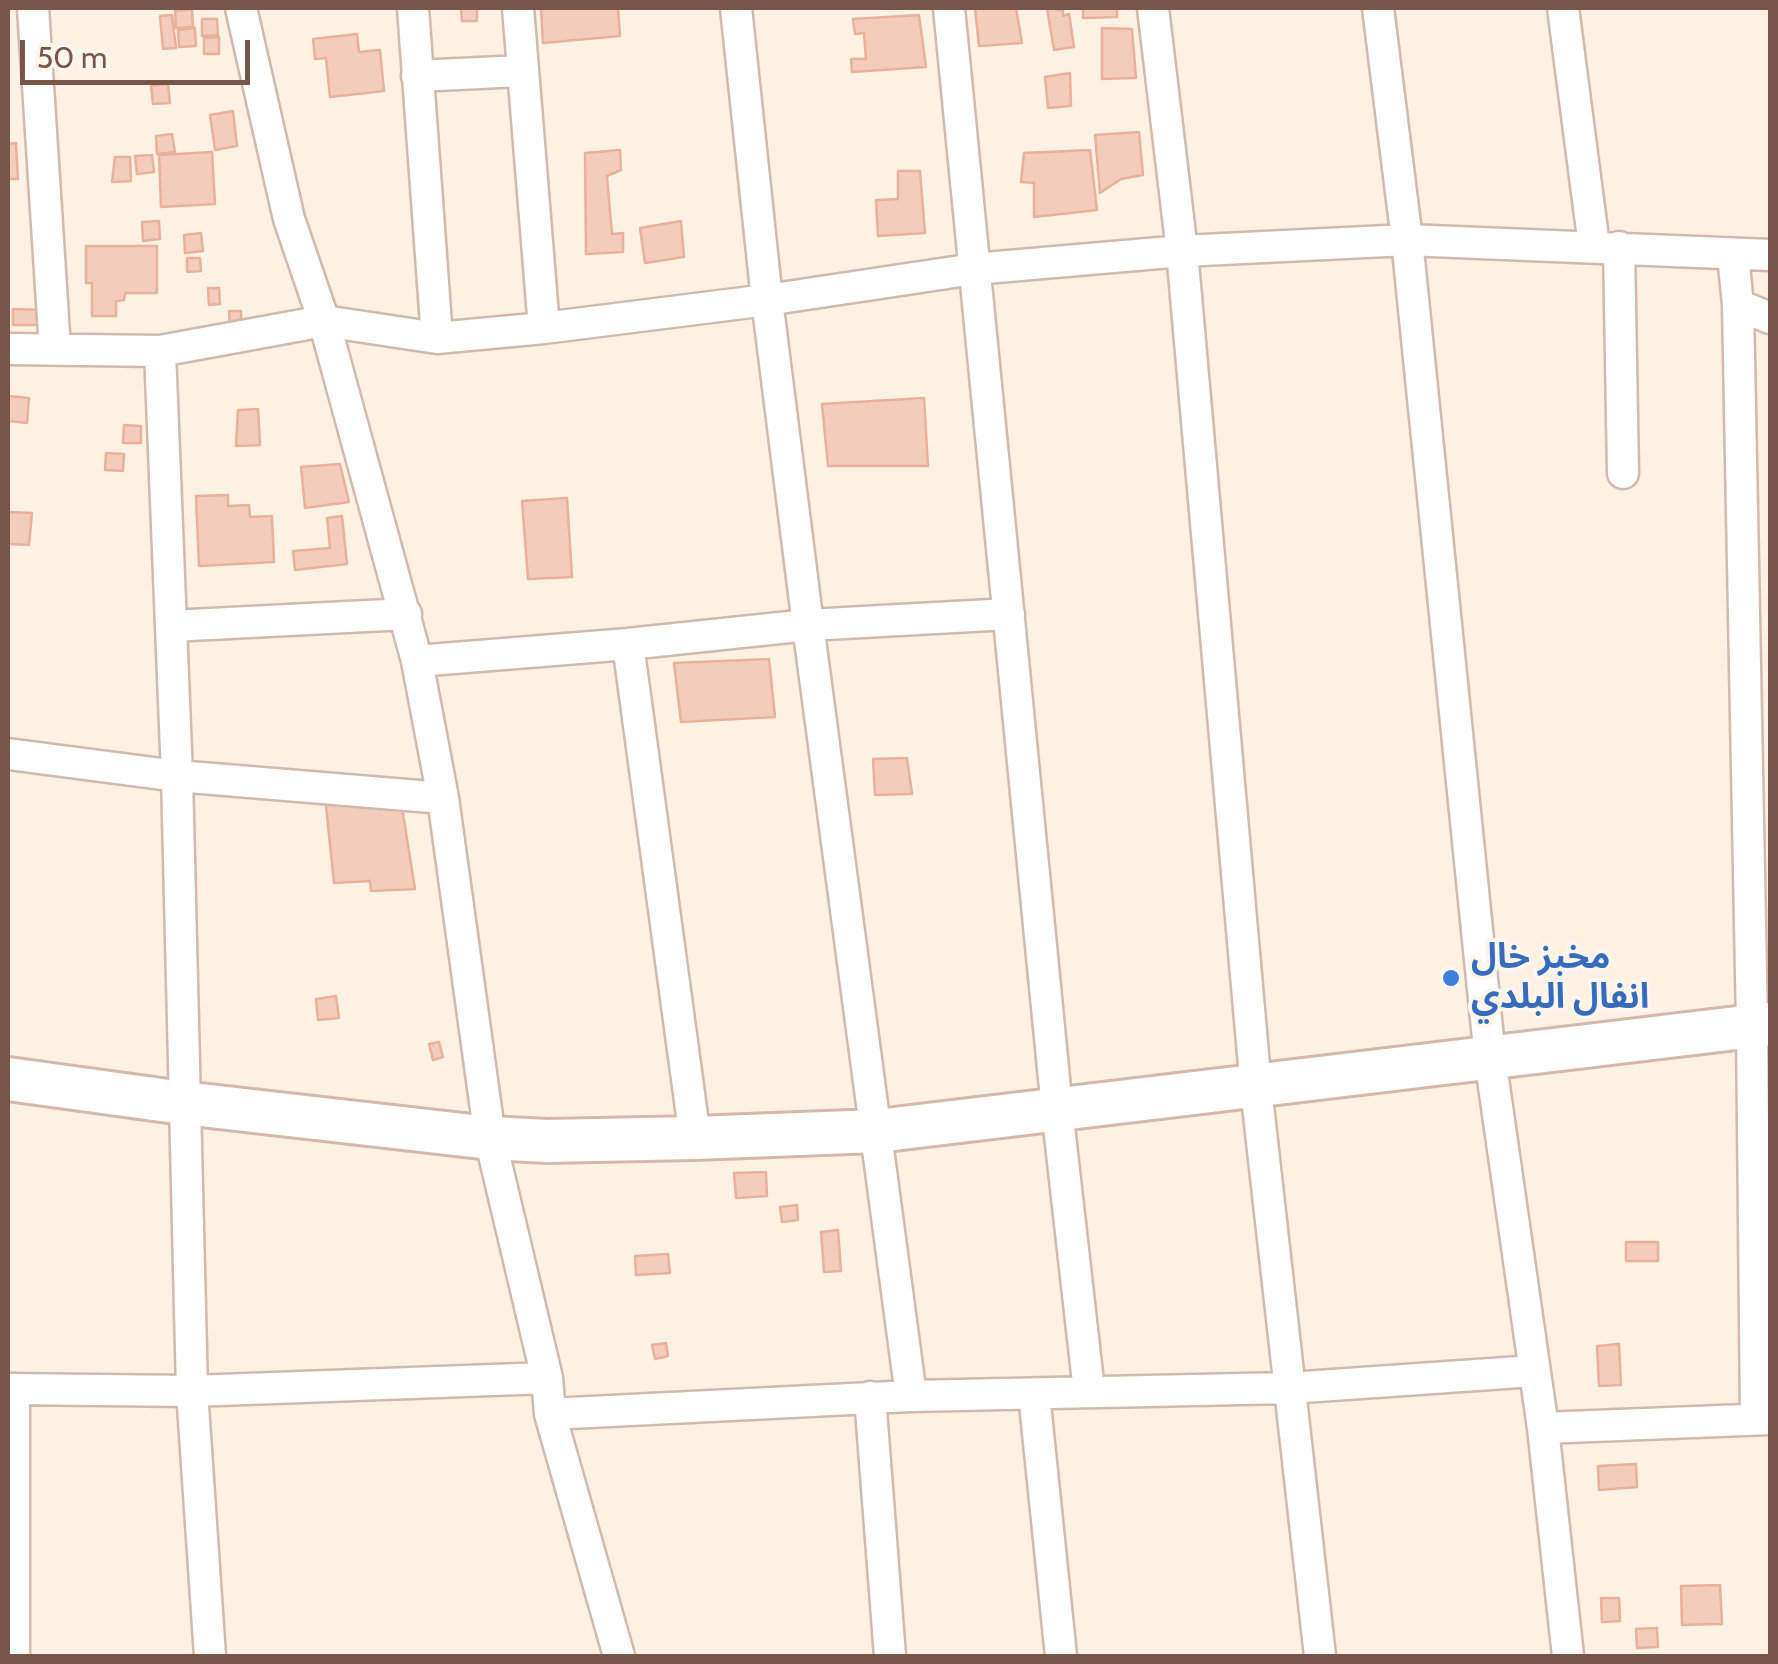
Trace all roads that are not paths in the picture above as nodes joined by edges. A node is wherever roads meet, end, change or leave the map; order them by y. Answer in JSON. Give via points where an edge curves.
{"nodes":[{"id":1,"x":33,"y":8,"type":"edge"},
{"id":2,"x":241,"y":8,"type":"edge"},
{"id":3,"x":413,"y":8,"type":"edge"},
{"id":4,"x":518,"y":8,"type":"edge"},
{"id":5,"x":736,"y":8,"type":"edge"},
{"id":6,"x":949,"y":8,"type":"edge"},
{"id":7,"x":1153,"y":8,"type":"edge"},
{"id":8,"x":1378,"y":8,"type":"edge"},
{"id":9,"x":1563,"y":8,"type":"edge"},
{"id":10,"x":522,"y":71,"type":"junction"},
{"id":11,"x":416,"y":76,"type":"junction"},
{"id":12,"x":1407,"y":240,"type":"junction"},
{"id":13,"x":1606,"y":247,"type":"junction"},
{"id":14,"x":1182,"y":251,"type":"junction"},
{"id":15,"x":1733,"y":254,"type":"junction"},
{"id":16,"x":1770,"y":255,"type":"edge"},
{"id":17,"x":974,"y":270,"type":"junction"},
{"id":18,"x":767,"y":300,"type":"junction"},
{"id":19,"x":1738,"y":305,"type":"junction"},
{"id":20,"x":1770,"y":318,"type":"edge"},
{"id":21,"x":324,"y":322,"type":"junction"},
{"id":22,"x":544,"y":328,"type":"junction"},
{"id":23,"x":437,"y":338,"type":"junction"},
{"id":24,"x":8,"y":349,"type":"edge"},
{"id":25,"x":55,"y":349,"type":"junction"},
{"id":26,"x":160,"y":351,"type":"junction"},
{"id":27,"x":1623,"y":473,"type":"dead end"},
{"id":28,"x":406,"y":614,"type":"junction"},
{"id":29,"x":1009,"y":614,"type":"junction"},
{"id":30,"x":808,"y":625,"type":"junction"},
{"id":31,"x":171,"y":626,"type":"junction"},
{"id":32,"x":628,"y":644,"type":"junction"},
{"id":33,"x":417,"y":660,"type":"junction"},
{"id":34,"x":8,"y":754,"type":"edge"},
{"id":35,"x":177,"y":776,"type":"junction"},
{"id":36,"x":443,"y":798,"type":"junction"},
{"id":37,"x":1761,"y":1025,"type":"edge"},
{"id":38,"x":1490,"y":1058,"type":"junction"},
{"id":39,"x":8,"y":1080,"type":"edge"},
{"id":40,"x":1256,"y":1088,"type":"junction"},
{"id":41,"x":183,"y":1104,"type":"junction"},
{"id":42,"x":1057,"y":1109,"type":"junction"},
{"id":43,"x":878,"y":1132,"type":"junction"},
{"id":44,"x":490,"y":1138,"type":"junction"},
{"id":45,"x":695,"y":1138,"type":"junction"},
{"id":46,"x":1534,"y":1370,"type":"junction"},
{"id":47,"x":547,"y":1378,"type":"junction"},
{"id":48,"x":1289,"y":1388,"type":"junction"},
{"id":49,"x":11,"y":1389,"type":"edge"},
{"id":50,"x":1089,"y":1390,"type":"junction"},
{"id":51,"x":192,"y":1391,"type":"junction"},
{"id":52,"x":1034,"y":1394,"type":"junction"},
{"id":53,"x":912,"y":1396,"type":"junction"},
{"id":54,"x":870,"y":1397,"type":"junction"},
{"id":55,"x":550,"y":1414,"type":"junction"},
{"id":56,"x":1763,"y":1419,"type":"edge"},
{"id":57,"x":1542,"y":1428,"type":"junction"},
{"id":58,"x":14,"y":1656,"type":"edge"},
{"id":59,"x":210,"y":1656,"type":"edge"},
{"id":60,"x":619,"y":1656,"type":"edge"},
{"id":61,"x":890,"y":1656,"type":"edge"},
{"id":62,"x":1061,"y":1656,"type":"edge"},
{"id":63,"x":1320,"y":1656,"type":"edge"},
{"id":64,"x":1568,"y":1656,"type":"edge"}],
"edges":[{"from":1,"to":25,"type":"street"},
{"from":2,"to":21,"type":"street","via":[[289,218]]},
{"from":3,"to":11,"type":"street"},
{"from":4,"to":10,"type":"street"},
{"from":5,"to":18,"type":"street"},
{"from":6,"to":17,"type":"street"},
{"from":7,"to":14,"type":"street"},
{"from":8,"to":12,"type":"street"},
{"from":9,"to":13,"type":"street"},
{"from":10,"to":11,"type":"street"},
{"from":10,"to":22,"type":"street"},
{"from":11,"to":23,"type":"street"},
{"from":12,"to":13,"type":"street"},
{"from":12,"to":14,"type":"street"},
{"from":12,"to":38,"type":"street"},
{"from":13,"to":15,"type":"street"},
{"from":13,"to":27,"type":"street"},
{"from":14,"to":17,"type":"street"},
{"from":14,"to":40,"type":"street"},
{"from":15,"to":16,"type":"street"},
{"from":15,"to":19,"type":"street"},
{"from":17,"to":18,"type":"street"},
{"from":17,"to":29,"type":"street"},
{"from":18,"to":22,"type":"street"},
{"from":18,"to":30,"type":"street"},
{"from":19,"to":20,"type":"street"},
{"from":19,"to":37,"type":"street"},
{"from":21,"to":23,"type":"street"},
{"from":21,"to":26,"type":"street"},
{"from":21,"to":28,"type":"street"},
{"from":22,"to":23,"type":"street"},
{"from":24,"to":25,"type":"street"},
{"from":25,"to":26,"type":"street"},
{"from":26,"to":31,"type":"street"},
{"from":28,"to":31,"type":"street"},
{"from":28,"to":33,"type":"street"},
{"from":29,"to":30,"type":"street"},
{"from":29,"to":42,"type":"street"},
{"from":30,"to":32,"type":"street"},
{"from":30,"to":43,"type":"street"},
{"from":31,"to":35,"type":"street"},
{"from":32,"to":33,"type":"street"},
{"from":32,"to":45,"type":"street"},
{"from":33,"to":36,"type":"street"},
{"from":34,"to":35,"type":"street"},
{"from":35,"to":36,"type":"street"},
{"from":35,"to":41,"type":"street"},
{"from":36,"to":44,"type":"street"},
{"from":37,"to":38,"type":"street"},
{"from":37,"to":56,"type":"street"},
{"from":38,"to":40,"type":"street"},
{"from":38,"to":46,"type":"street"},
{"from":39,"to":41,"type":"street"},
{"from":40,"to":42,"type":"street"},
{"from":40,"to":48,"type":"street"},
{"from":41,"to":44,"type":"street"},
{"from":41,"to":51,"type":"street"},
{"from":42,"to":43,"type":"street"},
{"from":42,"to":50,"type":"street"},
{"from":43,"to":45,"type":"street"},
{"from":43,"to":53,"type":"street"},
{"from":44,"to":45,"type":"street"},
{"from":44,"to":47,"type":"street"},
{"from":46,"to":48,"type":"street"},
{"from":46,"to":57,"type":"street"},
{"from":47,"to":51,"type":"street"},
{"from":47,"to":55,"type":"street"},
{"from":48,"to":50,"type":"street"},
{"from":48,"to":63,"type":"street"},
{"from":49,"to":51,"type":"street"},
{"from":49,"to":58,"type":"street"},
{"from":50,"to":52,"type":"street"},
{"from":51,"to":59,"type":"street"},
{"from":52,"to":53,"type":"street"},
{"from":52,"to":62,"type":"street"},
{"from":53,"to":54,"type":"street"},
{"from":54,"to":55,"type":"street"},
{"from":54,"to":61,"type":"street"},
{"from":55,"to":60,"type":"street"},
{"from":56,"to":57,"type":"street"},
{"from":57,"to":64,"type":"street"}]}
